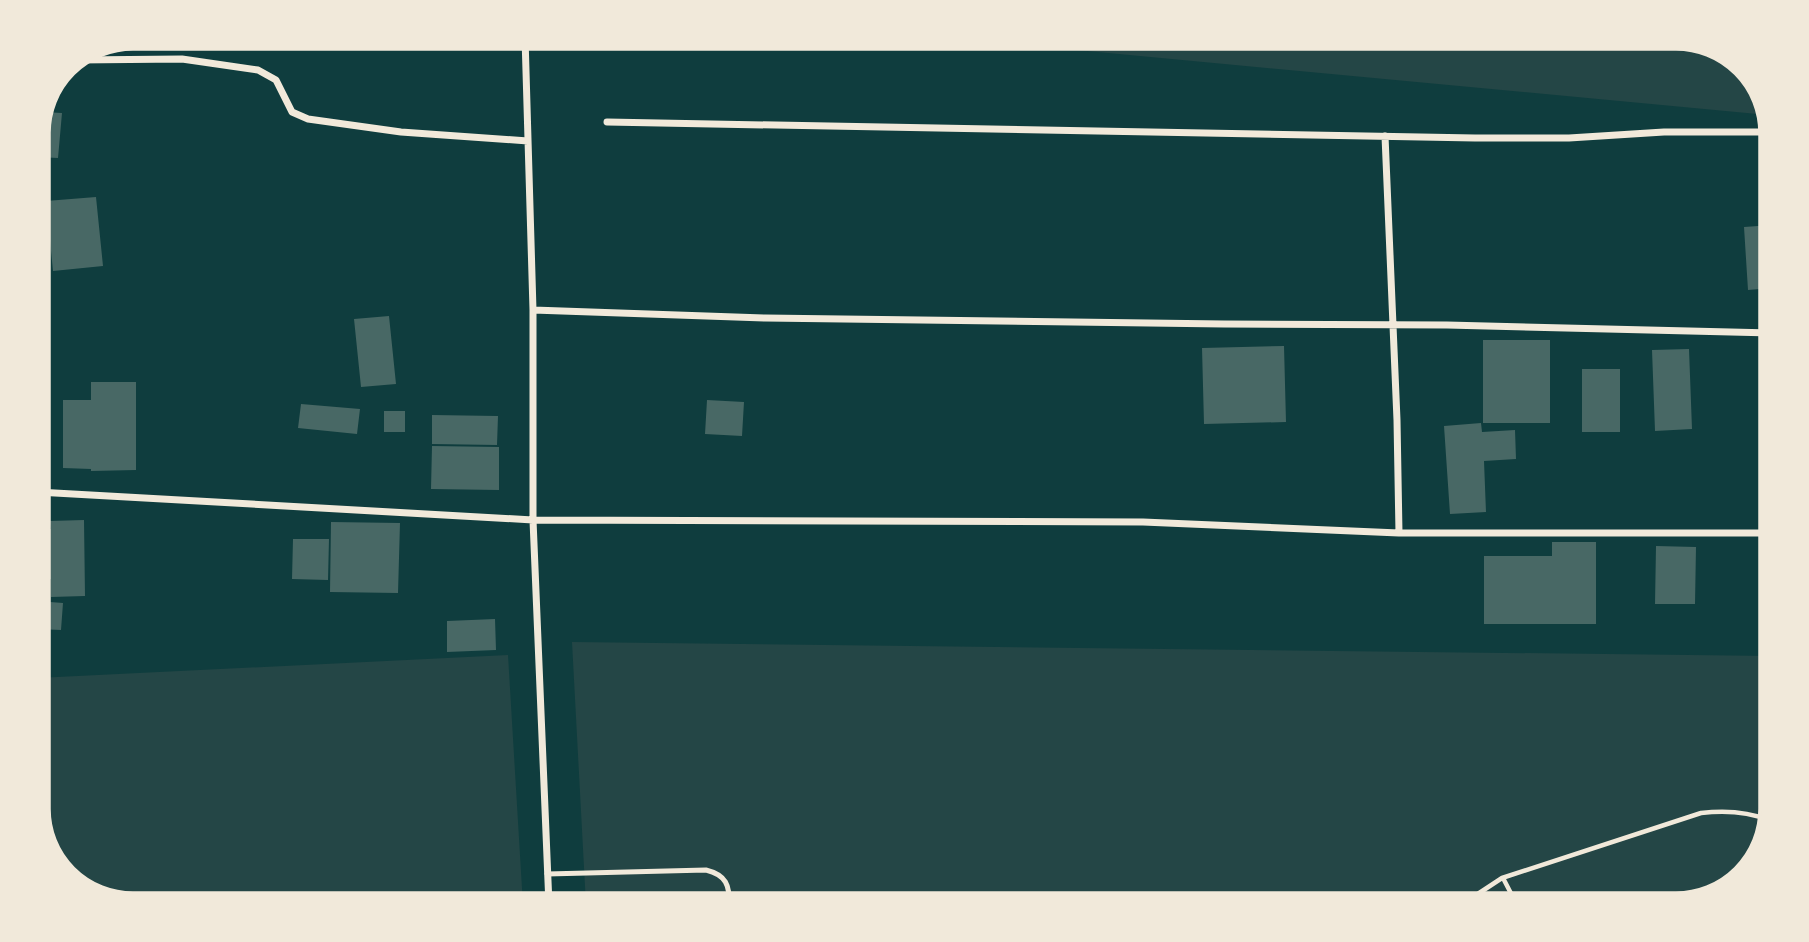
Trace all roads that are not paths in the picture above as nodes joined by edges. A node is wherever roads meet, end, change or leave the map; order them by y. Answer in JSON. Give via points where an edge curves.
{"nodes":[{"id":1,"x":525,"y":49,"type":"edge"},
{"id":2,"x":92,"y":60,"type":"edge"},
{"id":3,"x":607,"y":122,"type":"dead end"},
{"id":4,"x":1760,"y":132,"type":"edge"},
{"id":5,"x":1385,"y":136,"type":"junction"},
{"id":6,"x":528,"y":141,"type":"junction"},
{"id":7,"x":533,"y":310,"type":"junction"},
{"id":8,"x":1393,"y":325,"type":"junction"},
{"id":9,"x":1760,"y":333,"type":"edge"},
{"id":10,"x":49,"y":493,"type":"edge"},
{"id":11,"x":533,"y":520,"type":"junction"},
{"id":12,"x":1399,"y":533,"type":"junction"},
{"id":13,"x":1760,"y":533,"type":"edge"},
{"id":14,"x":547,"y":874,"type":"junction"},
{"id":15,"x":548,"y":893,"type":"edge"},
{"id":16,"x":728,"y":893,"type":"edge"}],
"edges":[{"from":1,"to":6,"type":"street"},
{"from":2,"to":6,"type":"street","via":[[182,60],[258,70],[276,80],[292,112],[308,119],[401,132]]},
{"from":3,"to":5,"type":"street"},
{"from":4,"to":5,"type":"street","via":[[1569,138]]},
{"from":5,"to":8,"type":"street"},
{"from":6,"to":7,"type":"street"},
{"from":7,"to":8,"type":"street","via":[[765,318]]},
{"from":7,"to":11,"type":"street"},
{"from":8,"to":9,"type":"street"},
{"from":8,"to":12,"type":"street"},
{"from":10,"to":11,"type":"street"},
{"from":11,"to":12,"type":"street","via":[[1143,522]]},
{"from":11,"to":14,"type":"street"},
{"from":12,"to":13,"type":"street"},
{"from":14,"to":15,"type":"street"},
{"from":14,"to":16,"type":"lane","via":[[706,870],[724,878]]}]}
